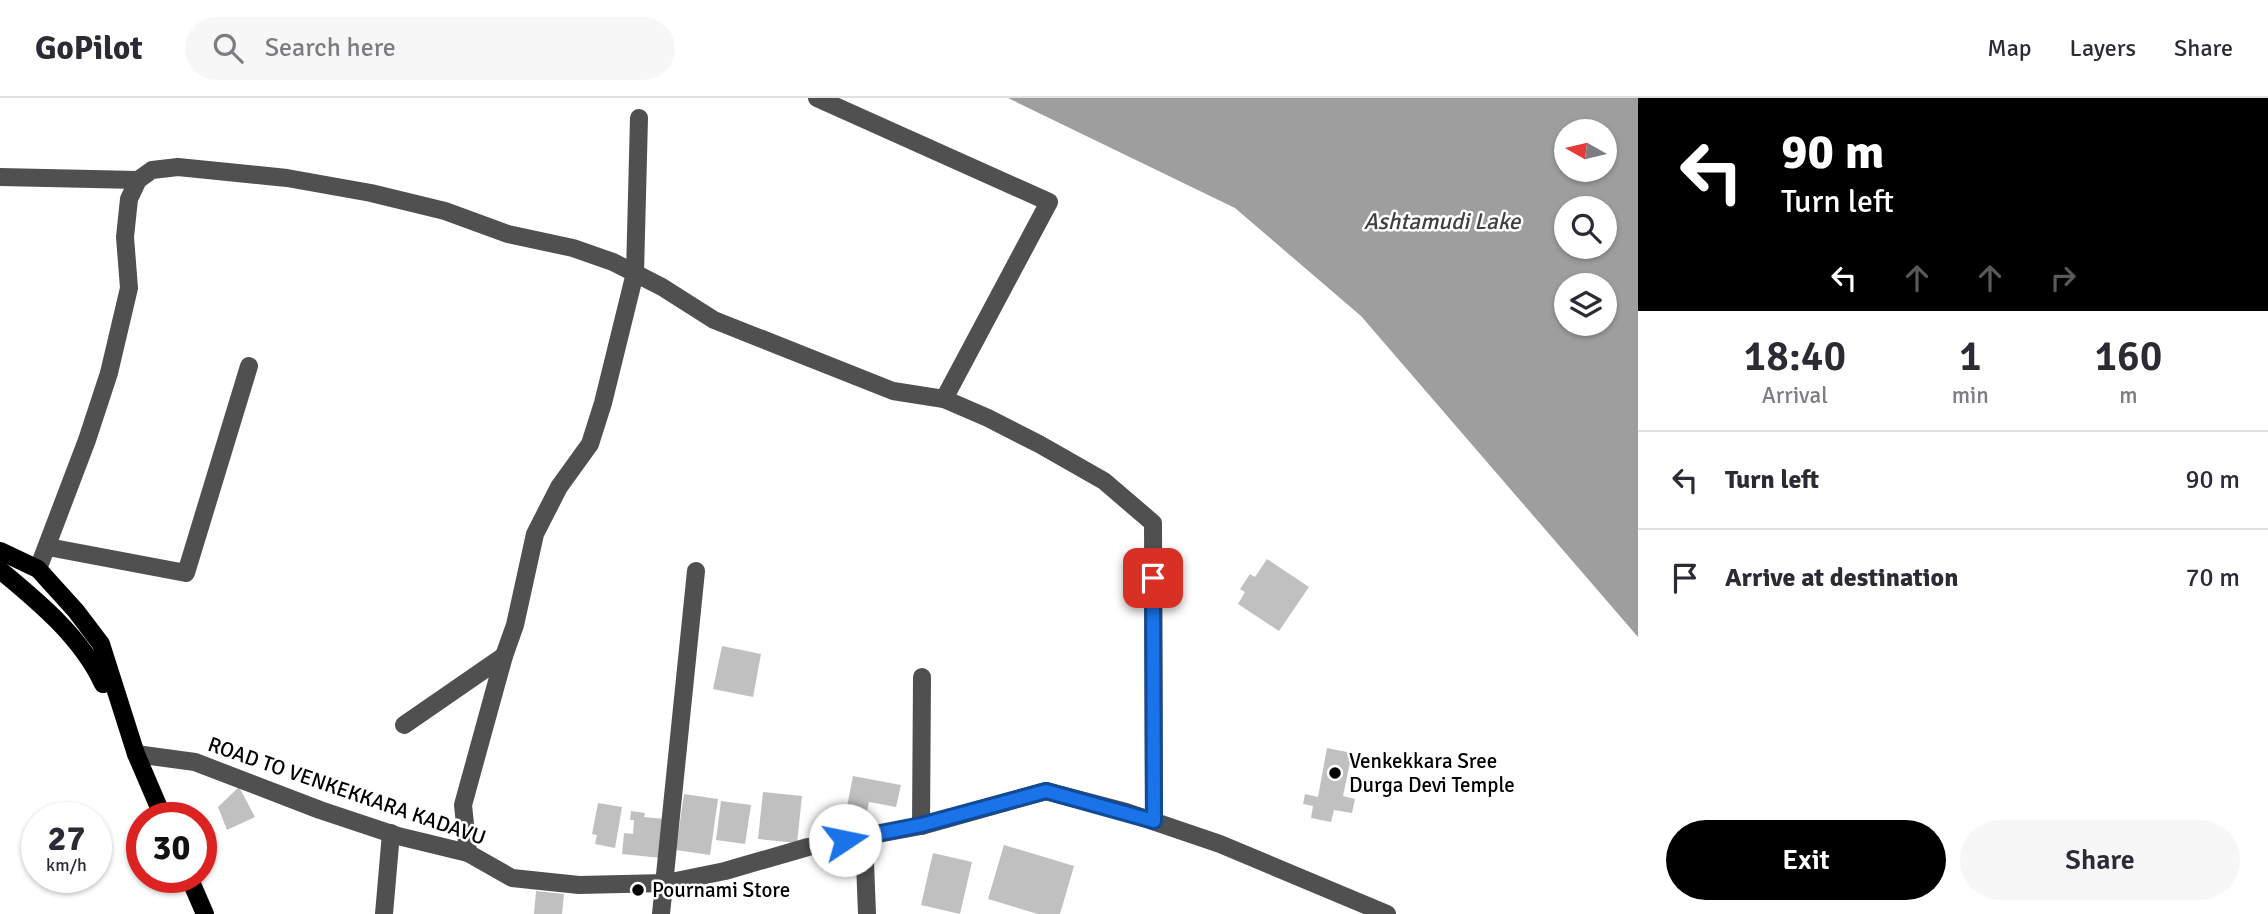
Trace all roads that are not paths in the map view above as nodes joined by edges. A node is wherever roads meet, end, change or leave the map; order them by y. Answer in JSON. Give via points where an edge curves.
{"nodes":[{"id":1,"x":817,"y":98,"type":"edge"},
{"id":2,"x":639,"y":118,"type":"dead end"},
{"id":3,"x":0,"y":177,"type":"edge"},
{"id":4,"x":138,"y":180,"type":"junction"},
{"id":5,"x":635,"y":274,"type":"junction"},
{"id":6,"x":249,"y":366,"type":"dead end"},
{"id":7,"x":944,"y":398,"type":"junction"},
{"id":8,"x":48,"y":547,"type":"junction"},
{"id":9,"x":0,"y":551,"type":"edge"},
{"id":10,"x":38,"y":569,"type":"junction"},
{"id":11,"x":0,"y":570,"type":"edge"},
{"id":12,"x":696,"y":571,"type":"dead end"},
{"id":13,"x":504,"y":656,"type":"junction"},
{"id":14,"x":922,"y":677,"type":"dead end"},
{"id":15,"x":404,"y":725,"type":"dead end"},
{"id":16,"x":136,"y":754,"type":"junction"},
{"id":17,"x":157,"y":802,"type":"edge"},
{"id":18,"x":1154,"y":821,"type":"junction"},
{"id":19,"x":921,"y":825,"type":"junction"},
{"id":20,"x":390,"y":834,"type":"junction"},
{"id":21,"x":863,"y":836,"type":"junction"},
{"id":22,"x":468,"y":853,"type":"junction"},
{"id":23,"x":666,"y":883,"type":"junction"},
{"id":24,"x":196,"y":893,"type":"edge"},
{"id":25,"x":205,"y":914,"type":"edge"},
{"id":26,"x":384,"y":914,"type":"edge"},
{"id":27,"x":661,"y":914,"type":"edge"},
{"id":28,"x":867,"y":914,"type":"edge"},
{"id":29,"x":1387,"y":914,"type":"edge"}],
"edges":[{"from":1,"to":7,"type":"street","via":[[1049,202]]},
{"from":2,"to":5,"type":"street"},
{"from":3,"to":4,"type":"street"},
{"from":4,"to":5,"type":"street","via":[[152,170],[178,167],[359,191],[573,248]]},
{"from":4,"to":8,"type":"street","via":[[128,198],[129,288],[88,440]]},
{"from":5,"to":7,"type":"street","via":[[714,320],[821,364],[893,391]]},
{"from":5,"to":13,"type":"street","via":[[590,444],[559,487],[535,534]]},
{"from":6,"to":8,"type":"street","via":[[186,573]]},
{"from":7,"to":18,"type":"street","via":[[1104,481],[1153,523]]},
{"from":8,"to":10,"type":"street"},
{"from":9,"to":10,"type":"main road"},
{"from":10,"to":16,"type":"main road","via":[[100,644]]},
{"from":11,"to":16,"type":"main road","via":[[38,601],[94,664]]},
{"from":12,"to":23,"type":"street"},
{"from":13,"to":15,"type":"street"},
{"from":13,"to":22,"type":"street","via":[[463,805]]},
{"from":14,"to":19,"type":"street"},
{"from":16,"to":17,"type":"main road"},
{"from":16,"to":20,"type":"street","name":"ROAD TO VENKEKKARA KADAVU","via":[[194,762]]},
{"from":18,"to":19,"type":"street","name":"ROAD TO VENKEKKARA KADAVU","via":[[1046,791]]},
{"from":18,"to":29,"type":"street","name":"ROAD TO VENKEKKARA KADAVU"},
{"from":19,"to":21,"type":"street","name":"ROAD TO VENKEKKARA KADAVU"},
{"from":20,"to":22,"type":"street","name":"ROAD TO VENKEKKARA KADAVU"},
{"from":20,"to":26,"type":"street"},
{"from":21,"to":23,"type":"street","name":"ROAD TO VENKEKKARA KADAVU"},
{"from":21,"to":28,"type":"street"},
{"from":22,"to":23,"type":"street","name":"ROAD TO VENKEKKARA KADAVU","via":[[512,878],[579,885]]},
{"from":23,"to":27,"type":"street"},
{"from":24,"to":25,"type":"main road"}]}
